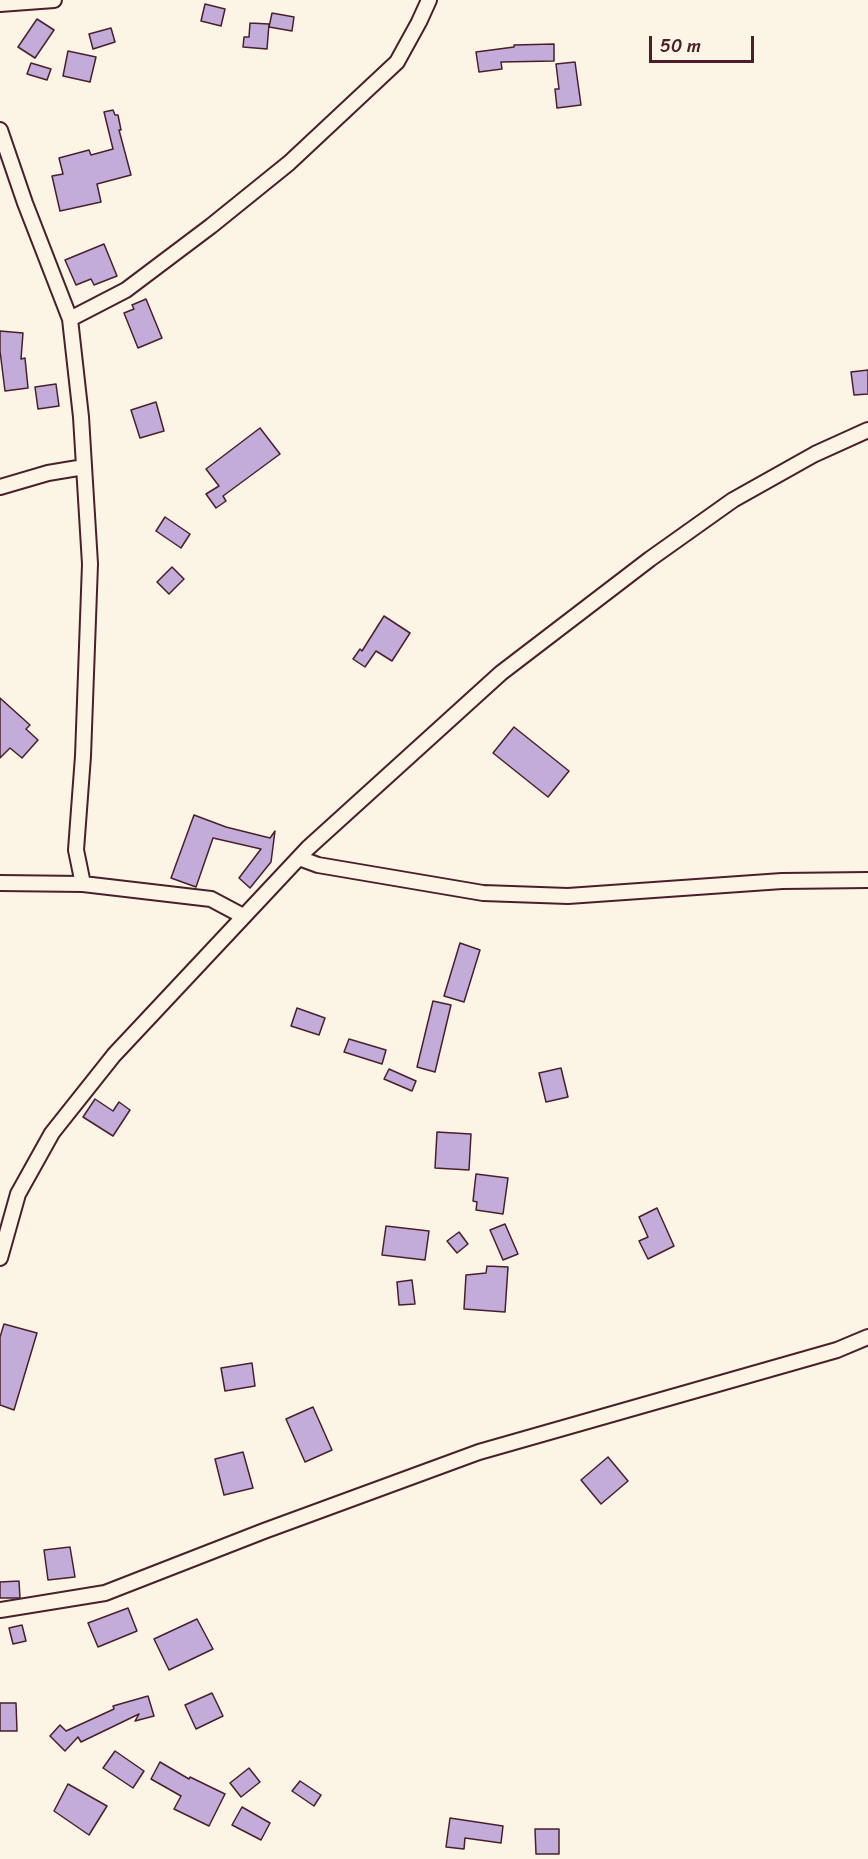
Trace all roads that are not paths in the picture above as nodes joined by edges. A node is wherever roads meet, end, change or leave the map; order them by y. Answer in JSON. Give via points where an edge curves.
{"nodes":[{"id":1,"x":54,"y":0,"type":"edge"},
{"id":2,"x":429,"y":0,"type":"edge"},
{"id":3,"x":0,"y":4,"type":"edge"},
{"id":4,"x":0,"y":130,"type":"edge"},
{"id":5,"x":70,"y":319,"type":"junction"},
{"id":6,"x":868,"y":430,"type":"edge"},
{"id":7,"x":84,"y":467,"type":"junction"},
{"id":8,"x":0,"y":487,"type":"edge"},
{"id":9,"x":299,"y":858,"type":"junction"},
{"id":10,"x":868,"y":880,"type":"edge"},
{"id":11,"x":0,"y":883,"type":"edge"},
{"id":12,"x":83,"y":884,"type":"junction"},
{"id":13,"x":243,"y":916,"type":"junction"},
{"id":14,"x":0,"y":1258,"type":"edge"},
{"id":15,"x":868,"y":1337,"type":"edge"},
{"id":16,"x":0,"y":1610,"type":"edge"}],
"edges":[{"from":1,"to":3,"type":"street"},
{"from":2,"to":5,"type":"street","via":[[397,62],[289,163],[126,290]]},
{"from":4,"to":5,"type":"street"},
{"from":5,"to":7,"type":"street"},
{"from":6,"to":9,"type":"street","via":[[733,500],[650,559],[501,674]]},
{"from":7,"to":8,"type":"street"},
{"from":7,"to":12,"type":"street","via":[[90,564],[76,850]]},
{"from":9,"to":10,"type":"street","via":[[318,866],[483,892],[567,896],[782,881]]},
{"from":9,"to":13,"type":"street"},
{"from":11,"to":12,"type":"street"},
{"from":12,"to":13,"type":"street","via":[[211,899]]},
{"from":13,"to":14,"type":"street","via":[[114,1055],[52,1133],[18,1194]]},
{"from":15,"to":16,"type":"street","via":[[837,1350],[479,1452],[105,1593]]}]}
